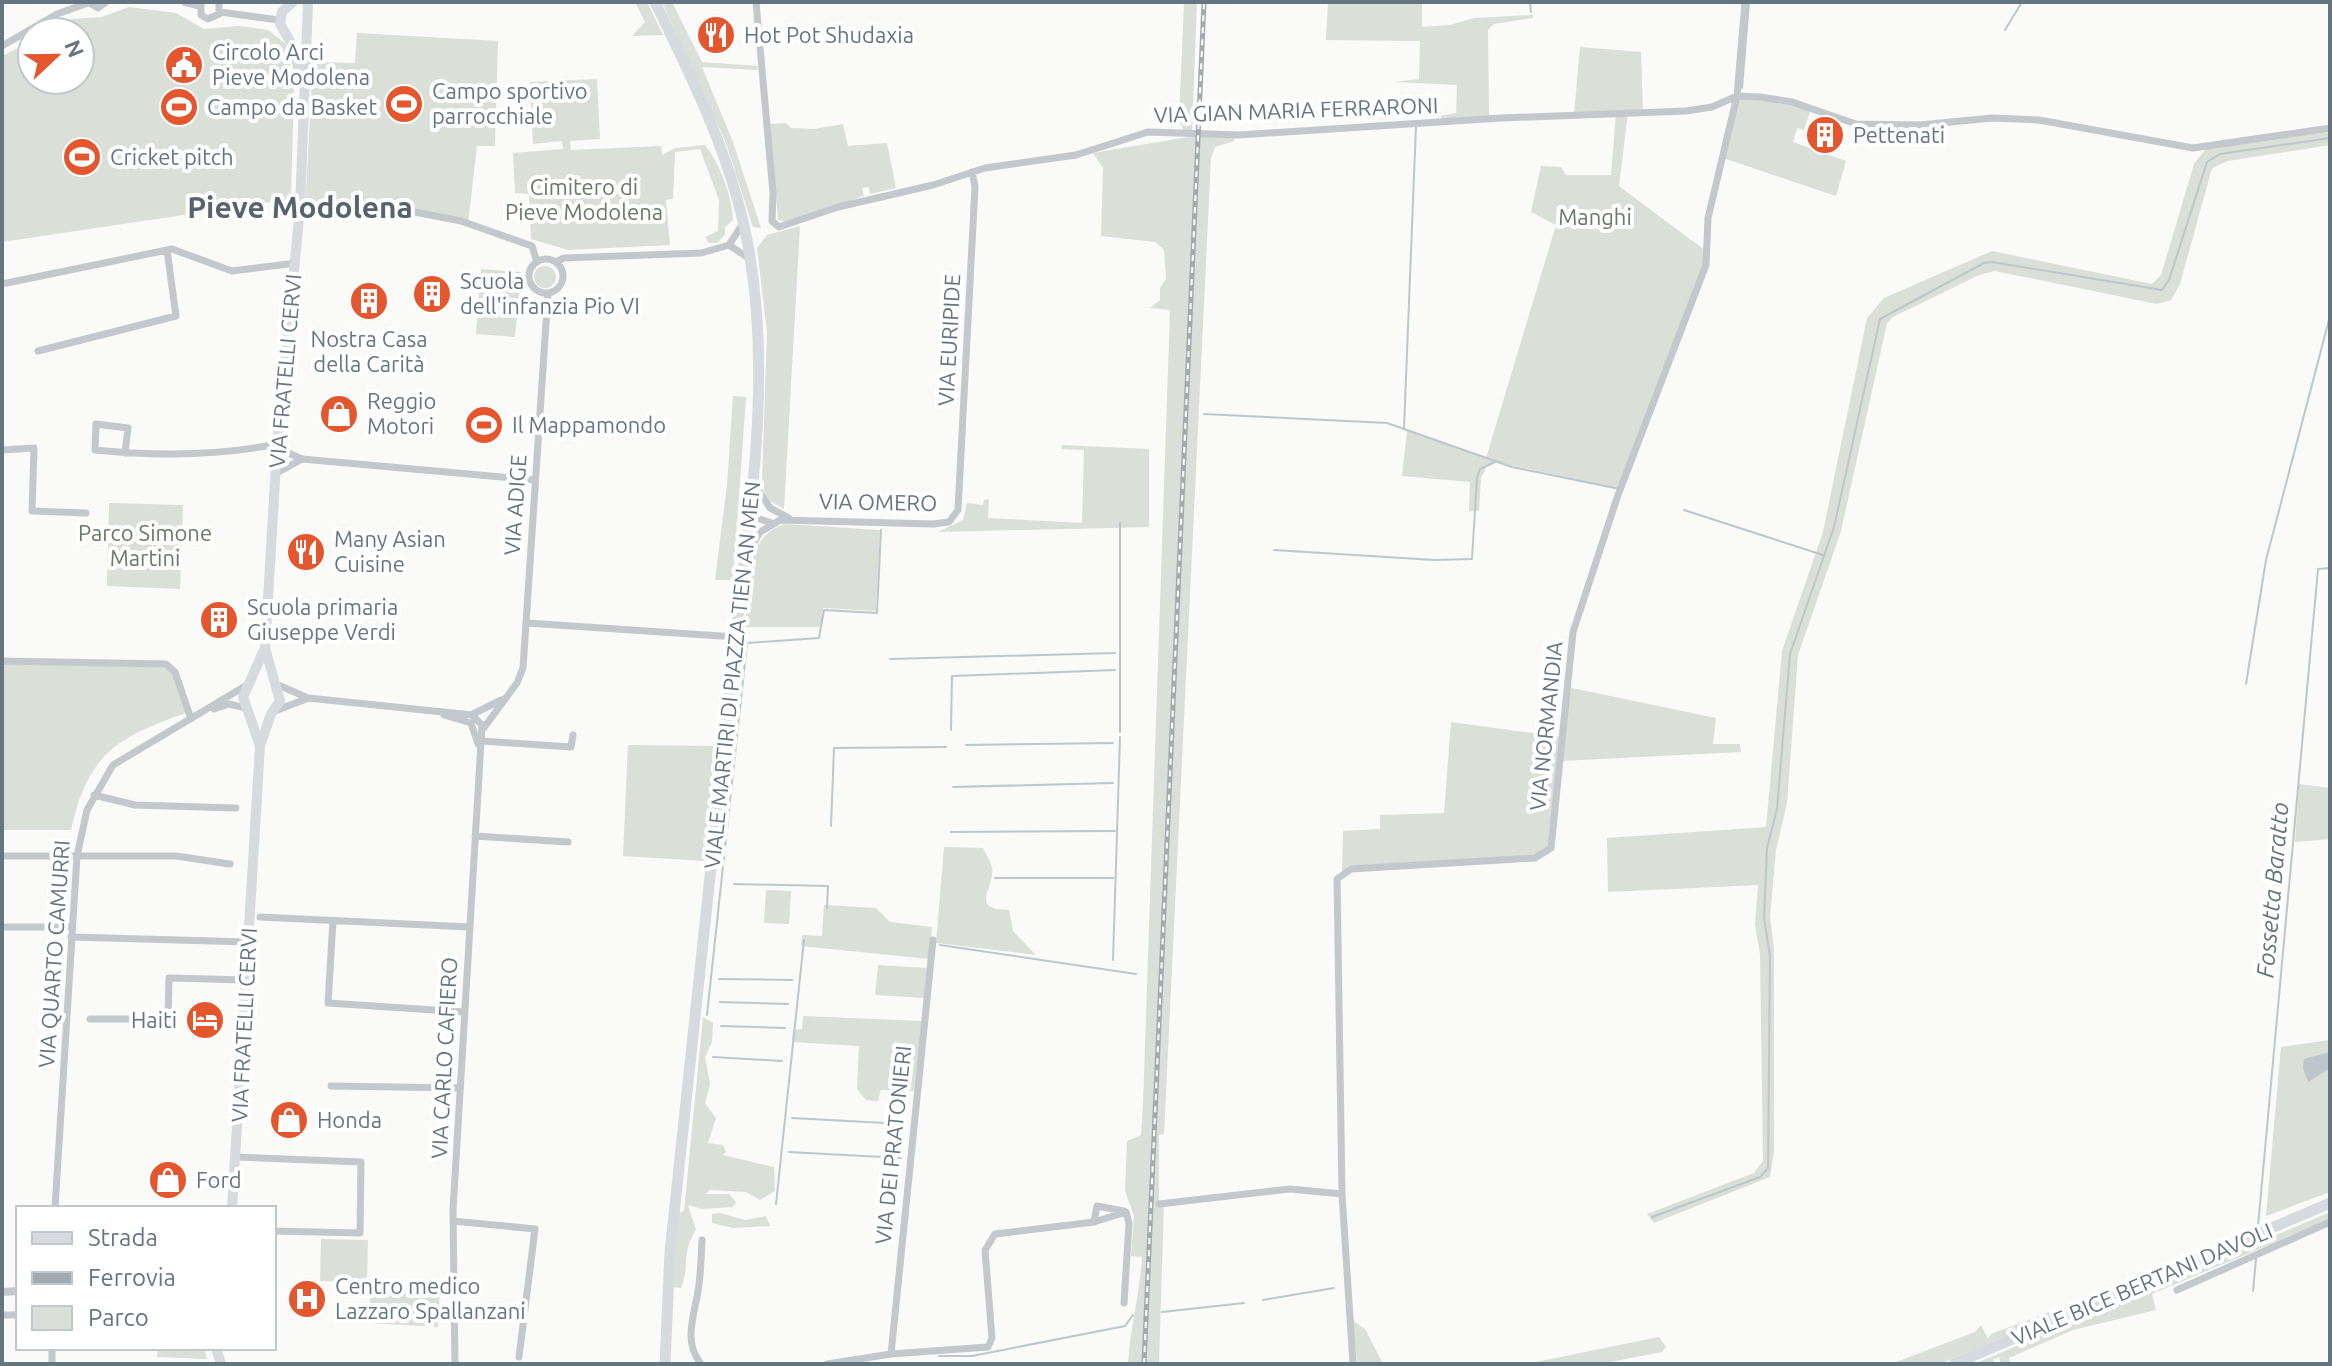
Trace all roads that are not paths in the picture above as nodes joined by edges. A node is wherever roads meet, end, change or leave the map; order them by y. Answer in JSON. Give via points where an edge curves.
{"nodes":[{"id":1,"x":88,"y":2,"type":"edge"},
{"id":2,"x":106,"y":2,"type":"edge"},
{"id":3,"x":184,"y":2,"type":"edge"},
{"id":4,"x":219,"y":2,"type":"edge"},
{"id":5,"x":655,"y":2,"type":"edge"},
{"id":6,"x":756,"y":2,"type":"edge"},
{"id":7,"x":1745,"y":2,"type":"edge"},
{"id":8,"x":200,"y":4,"type":"edge"},
{"id":9,"x":290,"y":5,"type":"edge"},
{"id":10,"x":307,"y":7,"type":"edge"},
{"id":11,"x":220,"y":12,"type":"junction"},
{"id":12,"x":55,"y":16,"type":"edge"},
{"id":13,"x":279,"y":20,"type":"junction"},
{"id":14,"x":306,"y":29,"type":"junction"},
{"id":15,"x":287,"y":33,"type":"junction"},
{"id":16,"x":304,"y":94,"type":"junction"},
{"id":17,"x":1737,"y":96,"type":"junction"},
{"id":18,"x":2330,"y":128,"type":"edge"},
{"id":19,"x":972,"y":172,"type":"junction"},
{"id":20,"x":300,"y":208,"type":"junction"},
{"id":21,"x":743,"y":223,"type":"junction"},
{"id":22,"x":729,"y":245,"type":"junction"},
{"id":23,"x":167,"y":250,"type":"junction"},
{"id":24,"x":750,"y":260,"type":"junction"},
{"id":25,"x":537,"y":262,"type":"junction"},
{"id":26,"x":556,"y":262,"type":"junction"},
{"id":27,"x":296,"y":263,"type":"junction"},
{"id":28,"x":2,"y":284,"type":"edge"},
{"id":29,"x":548,"y":293,"type":"junction"},
{"id":30,"x":38,"y":351,"type":"dead end"},
{"id":31,"x":277,"y":446,"type":"junction"},
{"id":32,"x":2,"y":450,"type":"edge"},
{"id":33,"x":125,"y":453,"type":"junction"},
{"id":34,"x":302,"y":459,"type":"junction"},
{"id":35,"x":275,"y":474,"type":"junction"},
{"id":36,"x":534,"y":480,"type":"junction"},
{"id":37,"x":753,"y":480,"type":"junction"},
{"id":38,"x":958,"y":510,"type":"joint"},
{"id":39,"x":772,"y":511,"type":"junction"},
{"id":40,"x":86,"y":513,"type":"dead end"},
{"id":41,"x":749,"y":515,"type":"junction"},
{"id":42,"x":792,"y":518,"type":"junction"},
{"id":43,"x":771,"y":523,"type":"junction"},
{"id":44,"x":744,"y":564,"type":"junction"},
{"id":45,"x":527,"y":623,"type":"junction"},
{"id":46,"x":736,"y":637,"type":"junction"},
{"id":47,"x":265,"y":648,"type":"junction"},
{"id":48,"x":2,"y":661,"type":"edge"},
{"id":49,"x":249,"y":683,"type":"junction"},
{"id":50,"x":274,"y":683,"type":"junction"},
{"id":51,"x":308,"y":698,"type":"junction"},
{"id":52,"x":503,"y":699,"type":"junction"},
{"id":53,"x":247,"y":709,"type":"junction"},
{"id":54,"x":273,"y":712,"type":"junction"},
{"id":55,"x":437,"y":713,"type":"junction"},
{"id":56,"x":200,"y":714,"type":"junction"},
{"id":57,"x":472,"y":715,"type":"junction"},
{"id":58,"x":191,"y":719,"type":"junction"},
{"id":59,"x":573,"y":735,"type":"dead end"},
{"id":60,"x":482,"y":736,"type":"junction"},
{"id":61,"x":260,"y":746,"type":"junction"},
{"id":62,"x":479,"y":755,"type":"junction"},
{"id":63,"x":94,"y":795,"type":"junction"},
{"id":64,"x":236,"y":808,"type":"dead end"},
{"id":65,"x":475,"y":836,"type":"junction"},
{"id":66,"x":568,"y":842,"type":"dead end"},
{"id":67,"x":2,"y":856,"type":"edge"},
{"id":68,"x":77,"y":856,"type":"junction"},
{"id":69,"x":230,"y":864,"type":"dead end"},
{"id":70,"x":260,"y":917,"type":"dead end"},
{"id":71,"x":333,"y":921,"type":"junction"},
{"id":72,"x":2,"y":927,"type":"edge"},
{"id":73,"x":72,"y":927,"type":"junction"},
{"id":74,"x":469,"y":927,"type":"junction"},
{"id":75,"x":71,"y":937,"type":"junction"},
{"id":76,"x":933,"y":940,"type":"dead end"},
{"id":77,"x":249,"y":942,"type":"junction"},
{"id":78,"x":247,"y":980,"type":"junction"},
{"id":79,"x":464,"y":1012,"type":"junction"},
{"id":80,"x":90,"y":1019,"type":"dead end"},
{"id":81,"x":331,"y":1086,"type":"dead end"},
{"id":82,"x":460,"y":1088,"type":"junction"},
{"id":83,"x":236,"y":1157,"type":"junction"},
{"id":84,"x":1342,"y":1194,"type":"junction"},
{"id":85,"x":2330,"y":1203,"type":"edge"},
{"id":86,"x":1159,"y":1204,"type":"dead end"},
{"id":87,"x":55,"y":1206,"type":"edge"},
{"id":88,"x":232,"y":1206,"type":"edge"},
{"id":89,"x":1126,"y":1212,"type":"junction"},
{"id":90,"x":453,"y":1221,"type":"junction"},
{"id":91,"x":1094,"y":1222,"type":"junction"},
{"id":92,"x":2330,"y":1222,"type":"edge"},
{"id":93,"x":276,"y":1231,"type":"edge"},
{"id":94,"x":702,"y":1240,"type":"dead end"},
{"id":95,"x":2177,"y":1290,"type":"dead end"},
{"id":96,"x":1124,"y":1303,"type":"dead end"},
{"id":97,"x":891,"y":1354,"type":"junction"},
{"id":98,"x":519,"y":1357,"type":"dead end"},
{"id":99,"x":455,"y":1364,"type":"edge"},
{"id":100,"x":665,"y":1364,"type":"edge"},
{"id":101,"x":701,"y":1364,"type":"edge"},
{"id":102,"x":827,"y":1364,"type":"edge"},
{"id":103,"x":1353,"y":1364,"type":"edge"},
{"id":104,"x":1954,"y":1364,"type":"edge"}],
"edges":[{"from":1,"to":2,"type":"street","via":[[98,8]]},
{"from":1,"to":12,"type":"street"},
{"from":3,"to":8,"type":"street"},
{"from":4,"to":11,"type":"street"},
{"from":5,"to":21,"type":"main road","name":"VIALE MARTIRI DI PIAZZA TIEN AN MEN","via":[[716,136]]},
{"from":6,"to":19,"type":"street","name":"VIA GIAN MARIA FERRARONI","via":[[772,221],[779,227]]},
{"from":7,"to":17,"type":"street"},
{"from":8,"to":11,"type":"street","via":[[201,15],[208,19]]},
{"from":9,"to":10,"type":"main road","name":"VIA FRATELLI CERVI"},
{"from":9,"to":13,"type":"main road","name":"VIA FRATELLI CERVI"},
{"from":10,"to":14,"type":"main road","name":"VIA FRATELLI CERVI"},
{"from":11,"to":13,"type":"street"},
{"from":13,"to":15,"type":"main road","name":"VIA FRATELLI CERVI"},
{"from":14,"to":15,"type":"main road"},
{"from":14,"to":16,"type":"main road","name":"VIA FRATELLI CERVI"},
{"from":15,"to":16,"type":"main road","name":"VIA FRATELLI CERVI"},
{"from":16,"to":20,"type":"main road","name":"VIA FRATELLI CERVI"},
{"from":17,"to":18,"type":"street","name":"VIA GIAN MARIA FERRARONI","via":[[1783,100],[1856,124],[2039,120],[2193,148]]},
{"from":17,"to":19,"type":"street","name":"VIA GIAN MARIA FERRARONI","via":[[1686,111],[1239,135],[1148,132],[1076,155]]},
{"from":17,"to":84,"type":"street","name":"VIA NORMANDIA","via":[[1708,218],[1706,265],[1573,632],[1550,851],[1535,858],[1351,869],[1337,879]]},
{"from":19,"to":38,"type":"street","name":"VIA EURIPIDE"},
{"from":20,"to":25,"type":"street","via":[[399,209],[461,221],[532,246]]},
{"from":20,"to":27,"type":"main road","name":"VIA FRATELLI CERVI"},
{"from":21,"to":22,"type":"street"},
{"from":21,"to":24,"type":"main road","name":"VIALE MARTIRI DI PIAZZA TIEN AN MEN"},
{"from":22,"to":24,"type":"street"},
{"from":22,"to":26,"type":"street","via":[[701,253]]},
{"from":23,"to":27,"type":"street","via":[[232,271]]},
{"from":23,"to":28,"type":"street"},
{"from":23,"to":30,"type":"street","via":[[176,316]]},
{"from":24,"to":37,"type":"main road","name":"VIALE MARTIRI DI PIAZZA TIEN AN MEN","via":[[759,344]]},
{"from":25,"to":26,"type":"street"},
{"from":25,"to":29,"type":"street","via":[[531,284]]},
{"from":26,"to":29,"type":"street","name":"VIA ADIGE","via":[[563,281]]},
{"from":27,"to":31,"type":"main road","name":"VIA FRATELLI CERVI"},
{"from":29,"to":36,"type":"street","name":"VIA ADIGE"},
{"from":31,"to":33,"type":"street","via":[[158,456]]},
{"from":31,"to":34,"type":"street"},
{"from":31,"to":35,"type":"main road","name":"VIA FRATELLI CERVI"},
{"from":32,"to":40,"type":"street","via":[[34,448],[32,511]]},
{"from":33,"to":33,"type":"street","via":[[95,450],[96,424],[128,428]]},
{"from":34,"to":35,"type":"street"},
{"from":34,"to":36,"type":"street"},
{"from":35,"to":47,"type":"main road","name":"VIA FRATELLI CERVI"},
{"from":36,"to":45,"type":"street","name":"VIA ADIGE"},
{"from":37,"to":39,"type":"street"},
{"from":37,"to":41,"type":"main road","name":"VIALE MARTIRI DI PIAZZA TIEN AN MEN"},
{"from":38,"to":42,"type":"street","name":"VIA OMERO","via":[[949,522],[933,524]]},
{"from":39,"to":41,"type":"street","name":"VIA OMERO"},
{"from":39,"to":42,"type":"street","name":"VIA OMERO"},
{"from":41,"to":43,"type":"street"},
{"from":41,"to":44,"type":"main road","name":"VIALE MARTIRI DI PIAZZA TIEN AN MEN"},
{"from":42,"to":43,"type":"street","name":"VIA OMERO"},
{"from":43,"to":44,"type":"street","via":[[754,541]]},
{"from":44,"to":46,"type":"main road","name":"VIALE MARTIRI DI PIAZZA TIEN AN MEN"},
{"from":45,"to":46,"type":"street"},
{"from":45,"to":52,"type":"street","name":"VIA ADIGE","via":[[521,676]]},
{"from":46,"to":100,"type":"main road","name":"VIALE MARTIRI DI PIAZZA TIEN AN MEN","via":[[670,1252]]},
{"from":47,"to":49,"type":"main road","name":"VIA FRATELLI CERVI"},
{"from":47,"to":50,"type":"main road","name":"VIA FRATELLI CERVI"},
{"from":48,"to":58,"type":"street","via":[[166,664],[175,672]]},
{"from":49,"to":50,"type":"main road","via":[[262,678]]},
{"from":49,"to":53,"type":"main road","name":"VIA FRATELLI CERVI","via":[[243,697]]},
{"from":49,"to":56,"type":"street","name":"VIA QUARTO CAMURRI"},
{"from":50,"to":51,"type":"street","name":"VIA CARLO CAFIERO"},
{"from":50,"to":54,"type":"main road","name":"VIA FRATELLI CERVI","via":[[281,695]]},
{"from":51,"to":54,"type":"street","name":"VIA CARLO CAFIERO"},
{"from":51,"to":55,"type":"street","name":"VIA CARLO CAFIERO"},
{"from":52,"to":57,"type":"street"},
{"from":52,"to":60,"type":"street","name":"VIA ADIGE"},
{"from":53,"to":54,"type":"main road","via":[[257,715]]},
{"from":53,"to":56,"type":"street","name":"VIA QUARTO CAMURRI","via":[[229,704]]},
{"from":53,"to":61,"type":"main road","name":"VIA FRATELLI CERVI"},
{"from":54,"to":61,"type":"main road","name":"VIA FRATELLI CERVI"},
{"from":55,"to":57,"type":"street","name":"VIA CARLO CAFIERO"},
{"from":55,"to":62,"type":"street","name":"VIA CARLO CAFIERO","via":[[474,726]]},
{"from":56,"to":58,"type":"street","name":"VIA QUARTO CAMURRI"},
{"from":57,"to":60,"type":"street","via":[[480,722]]},
{"from":58,"to":63,"type":"street","name":"VIA QUARTO CAMURRI","via":[[116,761]]},
{"from":59,"to":60,"type":"street","via":[[571,747]]},
{"from":60,"to":62,"type":"street","name":"VIA CARLO CAFIERO"},
{"from":61,"to":77,"type":"main road","name":"VIA FRATELLI CERVI"},
{"from":62,"to":65,"type":"street","name":"VIA CARLO CAFIERO"},
{"from":63,"to":64,"type":"street","via":[[135,805]]},
{"from":63,"to":68,"type":"street","name":"VIA QUARTO CAMURRI","via":[[81,826]]},
{"from":65,"to":66,"type":"street"},
{"from":65,"to":74,"type":"street","name":"VIA CARLO CAFIERO"},
{"from":67,"to":68,"type":"street"},
{"from":68,"to":69,"type":"street","via":[[176,856]]},
{"from":68,"to":73,"type":"street","name":"VIA QUARTO CAMURRI"},
{"from":70,"to":71,"type":"street"},
{"from":71,"to":74,"type":"street"},
{"from":71,"to":79,"type":"street","via":[[328,1003]]},
{"from":72,"to":73,"type":"street"},
{"from":73,"to":75,"type":"street","name":"VIA QUARTO CAMURRI"},
{"from":74,"to":79,"type":"street","name":"VIA CARLO CAFIERO"},
{"from":75,"to":77,"type":"street"},
{"from":75,"to":87,"type":"street","name":"VIA QUARTO CAMURRI"},
{"from":76,"to":97,"type":"street","name":"VIA DEI PRATONIERI"},
{"from":77,"to":78,"type":"main road","name":"VIA FRATELLI CERVI"},
{"from":78,"to":80,"type":"street","via":[[169,978],[168,1019]]},
{"from":78,"to":83,"type":"main road","name":"VIA FRATELLI CERVI"},
{"from":79,"to":82,"type":"street","name":"VIA CARLO CAFIERO"},
{"from":81,"to":82,"type":"street"},
{"from":82,"to":90,"type":"street","name":"VIA CARLO CAFIERO"},
{"from":83,"to":88,"type":"main road","name":"VIA FRATELLI CERVI"},
{"from":83,"to":93,"type":"street","via":[[361,1162],[360,1233]]},
{"from":84,"to":86,"type":"street","via":[[1290,1189]]},
{"from":84,"to":103,"type":"street","name":"VIA NORMANDIA"},
{"from":85,"to":104,"type":"main road","name":"VIALE BICE BERTANI DAVOLI"},
{"from":89,"to":91,"type":"street"},
{"from":89,"to":91,"type":"street","via":[[1097,1206]]},
{"from":89,"to":96,"type":"street"},
{"from":90,"to":98,"type":"street","via":[[535,1229]]},
{"from":90,"to":99,"type":"street","name":"VIA CARLO CAFIERO"},
{"from":91,"to":97,"type":"street","via":[[995,1234],[988,1241],[988,1347]]},
{"from":92,"to":95,"type":"street"},
{"from":94,"to":101,"type":"street","via":[[691,1325],[692,1349]]},
{"from":97,"to":102,"type":"street"}]}
